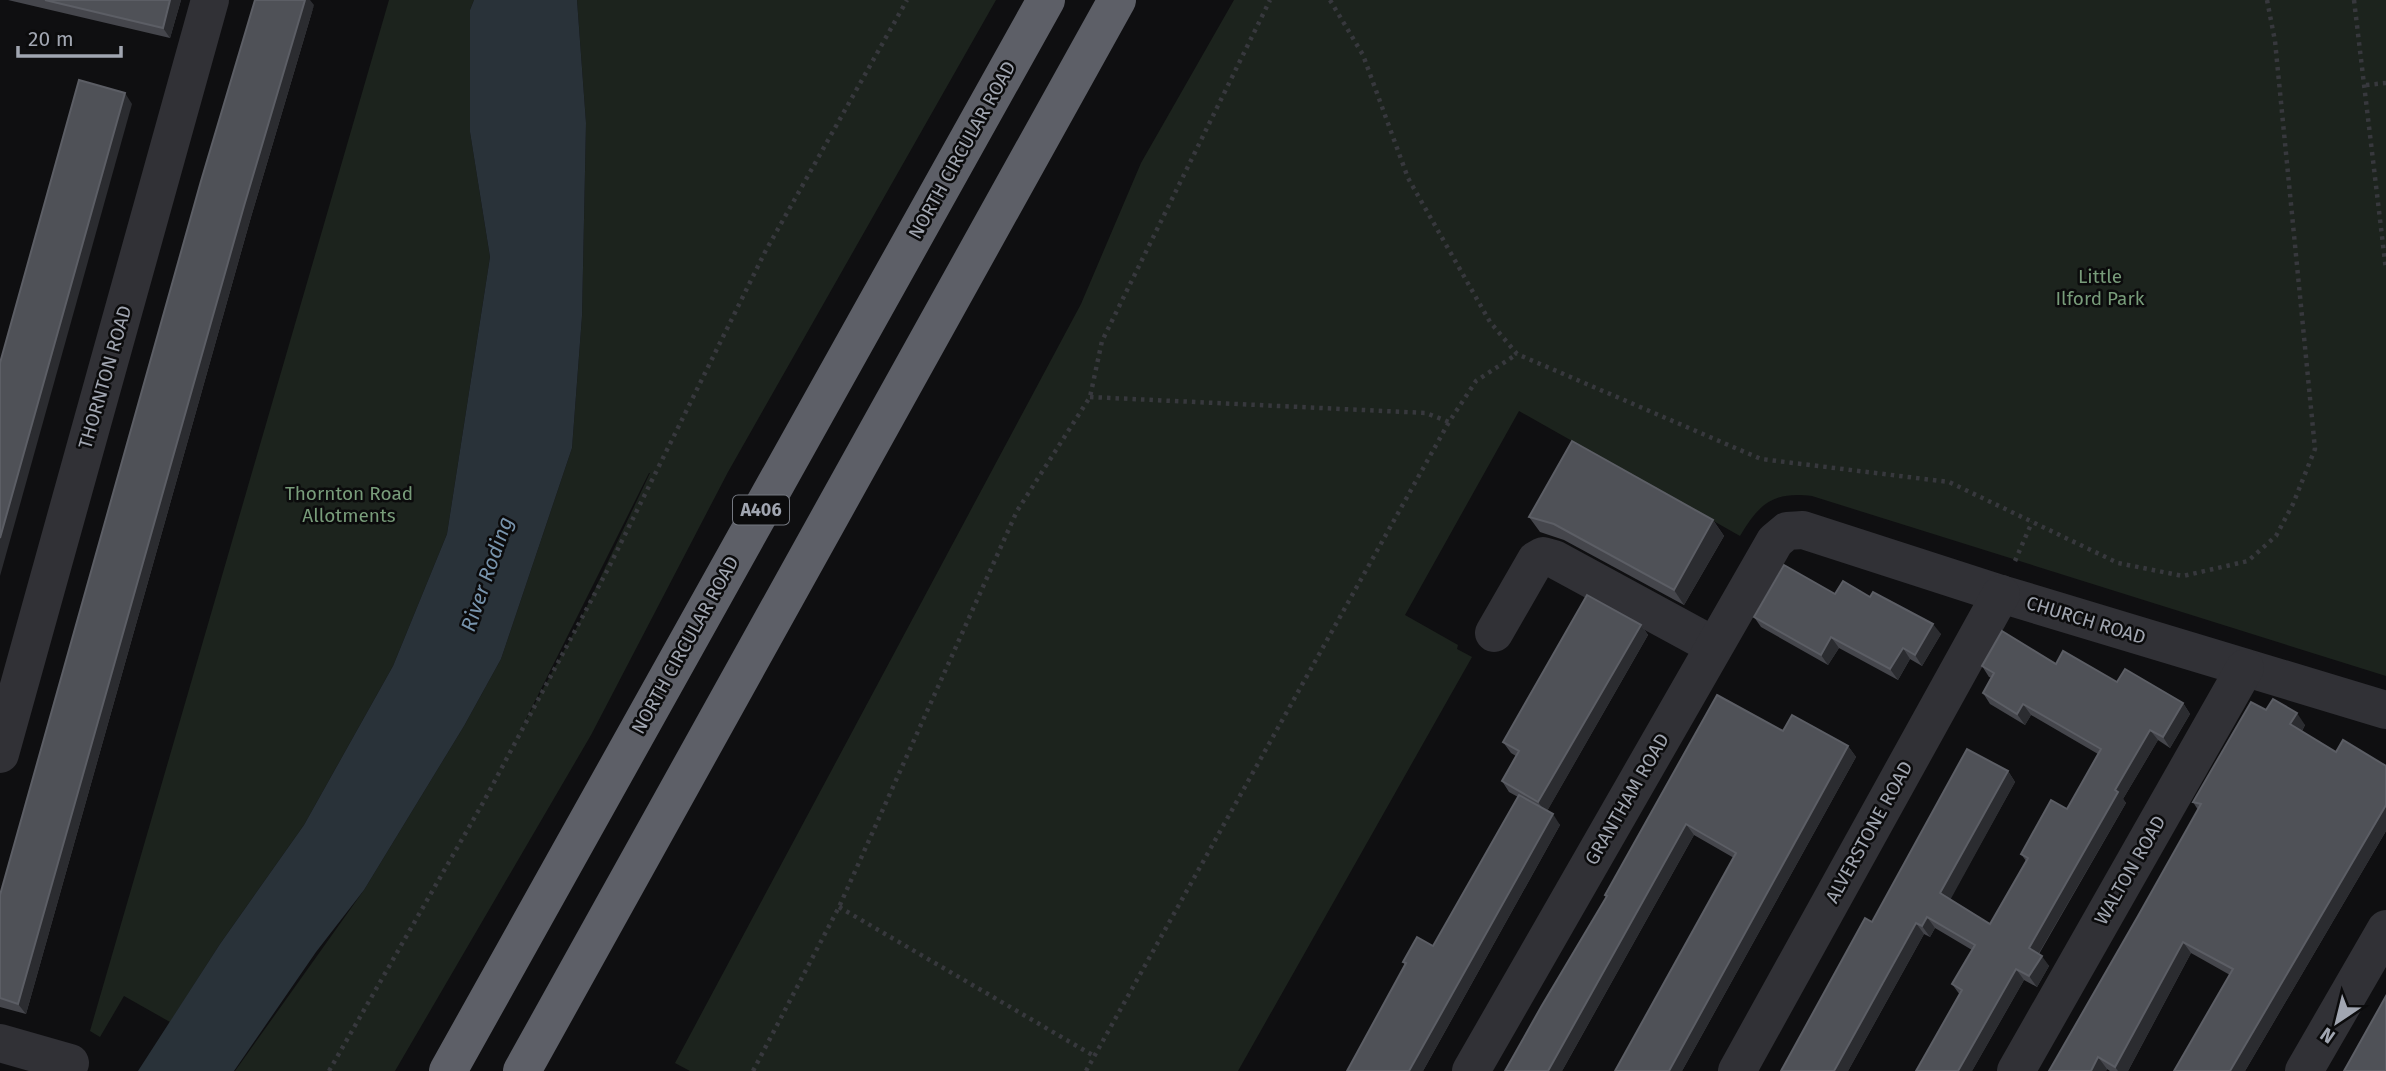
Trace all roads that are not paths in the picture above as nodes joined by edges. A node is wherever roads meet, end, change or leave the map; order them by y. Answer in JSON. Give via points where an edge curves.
{"nodes":[{"id":1,"x":210,"y":0,"type":"edge"},
{"id":2,"x":1046,"y":0,"type":"edge"},
{"id":3,"x":1117,"y":0,"type":"edge"},
{"id":4,"x":1787,"y":531,"type":"joint"},
{"id":5,"x":2001,"y":594,"type":"junction"},
{"id":6,"x":1494,"y":632,"type":"dead end"},
{"id":7,"x":1714,"y":646,"type":"junction"},
{"id":8,"x":2245,"y":668,"type":"junction"},
{"id":9,"x":2386,"y":710,"type":"edge"},
{"id":10,"x":0,"y":754,"type":"edge"},
{"id":11,"x":2386,"y":929,"type":"edge"},
{"id":12,"x":475,"y":1019,"type":"junction"},
{"id":13,"x":0,"y":1043,"type":"edge"},
{"id":14,"x":70,"y":1063,"type":"dead end"},
{"id":15,"x":439,"y":1071,"type":"edge"},
{"id":16,"x":448,"y":1071,"type":"edge"},
{"id":17,"x":522,"y":1071,"type":"edge"},
{"id":18,"x":1471,"y":1071,"type":"edge"},
{"id":19,"x":1737,"y":1071,"type":"edge"},
{"id":20,"x":2016,"y":1071,"type":"edge"},
{"id":21,"x":2304,"y":1071,"type":"edge"}],
"edges":[{"from":1,"to":10,"type":"street","name":"THORNTON ROAD"},
{"from":2,"to":12,"type":"highway","name":"NORTH CIRCULAR ROAD","number":"A406"},
{"from":3,"to":17,"type":"highway"},
{"from":4,"to":5,"type":"street","name":"CHURCH ROAD","via":[[1803,530]]},
{"from":4,"to":7,"type":"street","name":"GRANTHAM ROAD","via":[[1775,541]]},
{"from":5,"to":8,"type":"street","name":"CHURCH ROAD"},
{"from":5,"to":19,"type":"street","name":"ALVERSTONE ROAD"},
{"from":6,"to":7,"type":"street","via":[[1536,560],[1543,556]]},
{"from":7,"to":18,"type":"street","name":"GRANTHAM ROAD"},
{"from":8,"to":9,"type":"street","name":"CHURCH ROAD"},
{"from":8,"to":20,"type":"street","name":"WALTON ROAD"},
{"from":11,"to":21,"type":"street"},
{"from":12,"to":15,"type":"highway","number":"A406"},
{"from":12,"to":16,"type":"highway","name":"NORTH CIRCULAR ROAD","number":"A406"},
{"from":13,"to":14,"type":"street"}]}
